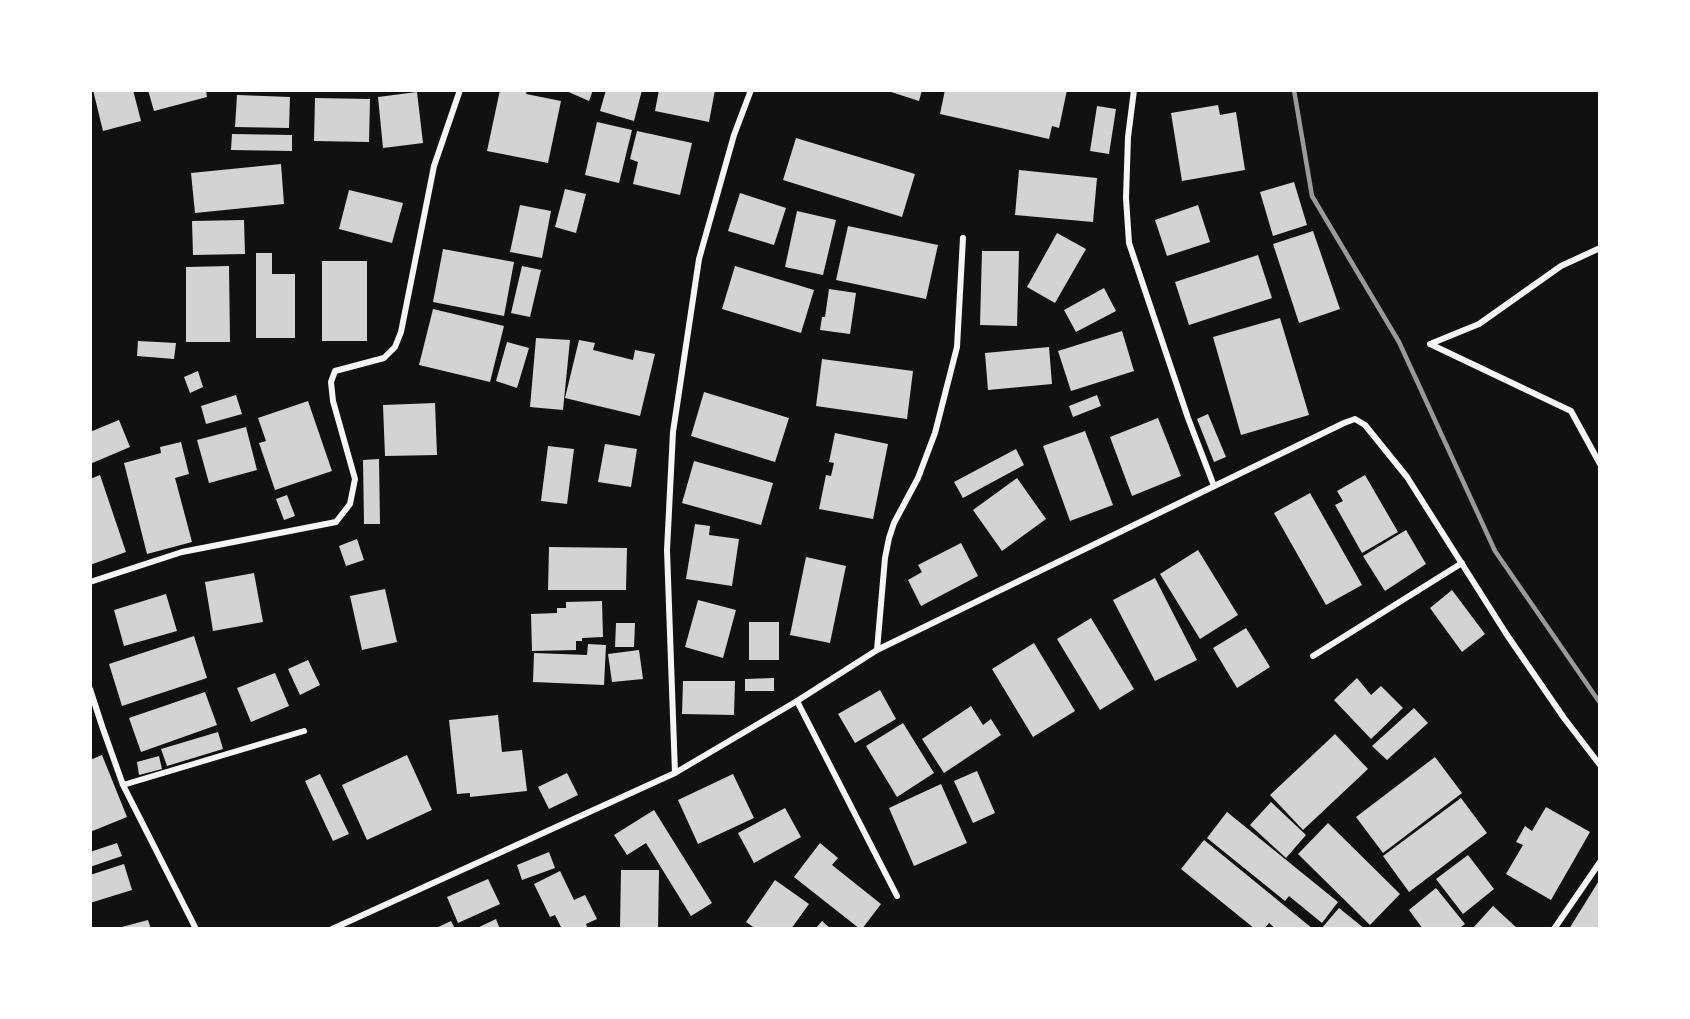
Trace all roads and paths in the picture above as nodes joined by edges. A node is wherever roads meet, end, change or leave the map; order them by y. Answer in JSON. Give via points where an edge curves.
{"nodes":[{"id":1,"x":460,"y":90,"type":"edge"},
{"id":2,"x":751,"y":90,"type":"edge"},
{"id":3,"x":1134,"y":90,"type":"edge"},
{"id":4,"x":963,"y":238,"type":"dead end"},
{"id":5,"x":1600,"y":248,"type":"edge"},
{"id":6,"x":1600,"y":464,"type":"edge"},
{"id":7,"x":1214,"y":486,"type":"junction"},
{"id":8,"x":1462,"y":563,"type":"junction"},
{"id":9,"x":90,"y":582,"type":"edge"},
{"id":10,"x":877,"y":650,"type":"junction"},
{"id":11,"x":1313,"y":656,"type":"dead end"},
{"id":12,"x":90,"y":688,"type":"edge"},
{"id":13,"x":797,"y":701,"type":"junction"},
{"id":14,"x":304,"y":731,"type":"dead end"},
{"id":15,"x":1600,"y":765,"type":"edge"},
{"id":16,"x":675,"y":773,"type":"junction"},
{"id":17,"x":123,"y":786,"type":"junction"},
{"id":18,"x":1600,"y":862,"type":"edge"},
{"id":19,"x":897,"y":896,"type":"dead end"},
{"id":20,"x":348,"y":921,"type":"junction"},
{"id":21,"x":196,"y":929,"type":"edge"},
{"id":22,"x":332,"y":929,"type":"edge"},
{"id":23,"x":352,"y":929,"type":"edge"},
{"id":24,"x":1554,"y":929,"type":"edge"}],
"edges":[{"from":1,"to":9,"type":"street","via":[[434,166],[395,347],[384,358],[335,371],[332,376],[333,401],[355,479],[350,504],[336,522],[182,552]]},
{"from":2,"to":16,"type":"street","via":[[734,135],[699,259],[673,432],[667,550]]},
{"from":3,"to":7,"type":"street","via":[[1126,198],[1129,243]]},
{"from":4,"to":10,"type":"street","via":[[957,347],[935,433],[889,538]]},
{"from":5,"to":6,"type":"street","via":[[1561,266],[1479,324],[1430,344],[1571,411]]},
{"from":7,"to":8,"type":"street","via":[[1355,419],[1365,425],[1407,477]]},
{"from":7,"to":10,"type":"street"},
{"from":8,"to":11,"type":"street"},
{"from":8,"to":15,"type":"street","via":[[1507,635]]},
{"from":10,"to":13,"type":"street"},
{"from":12,"to":17,"type":"street"},
{"from":13,"to":16,"type":"street"},
{"from":13,"to":19,"type":"street"},
{"from":14,"to":17,"type":"street"},
{"from":16,"to":20,"type":"street"},
{"from":17,"to":21,"type":"street"},
{"from":18,"to":24,"type":"street"},
{"from":20,"to":22,"type":"street"},
{"from":20,"to":23,"type":"street"}]}
